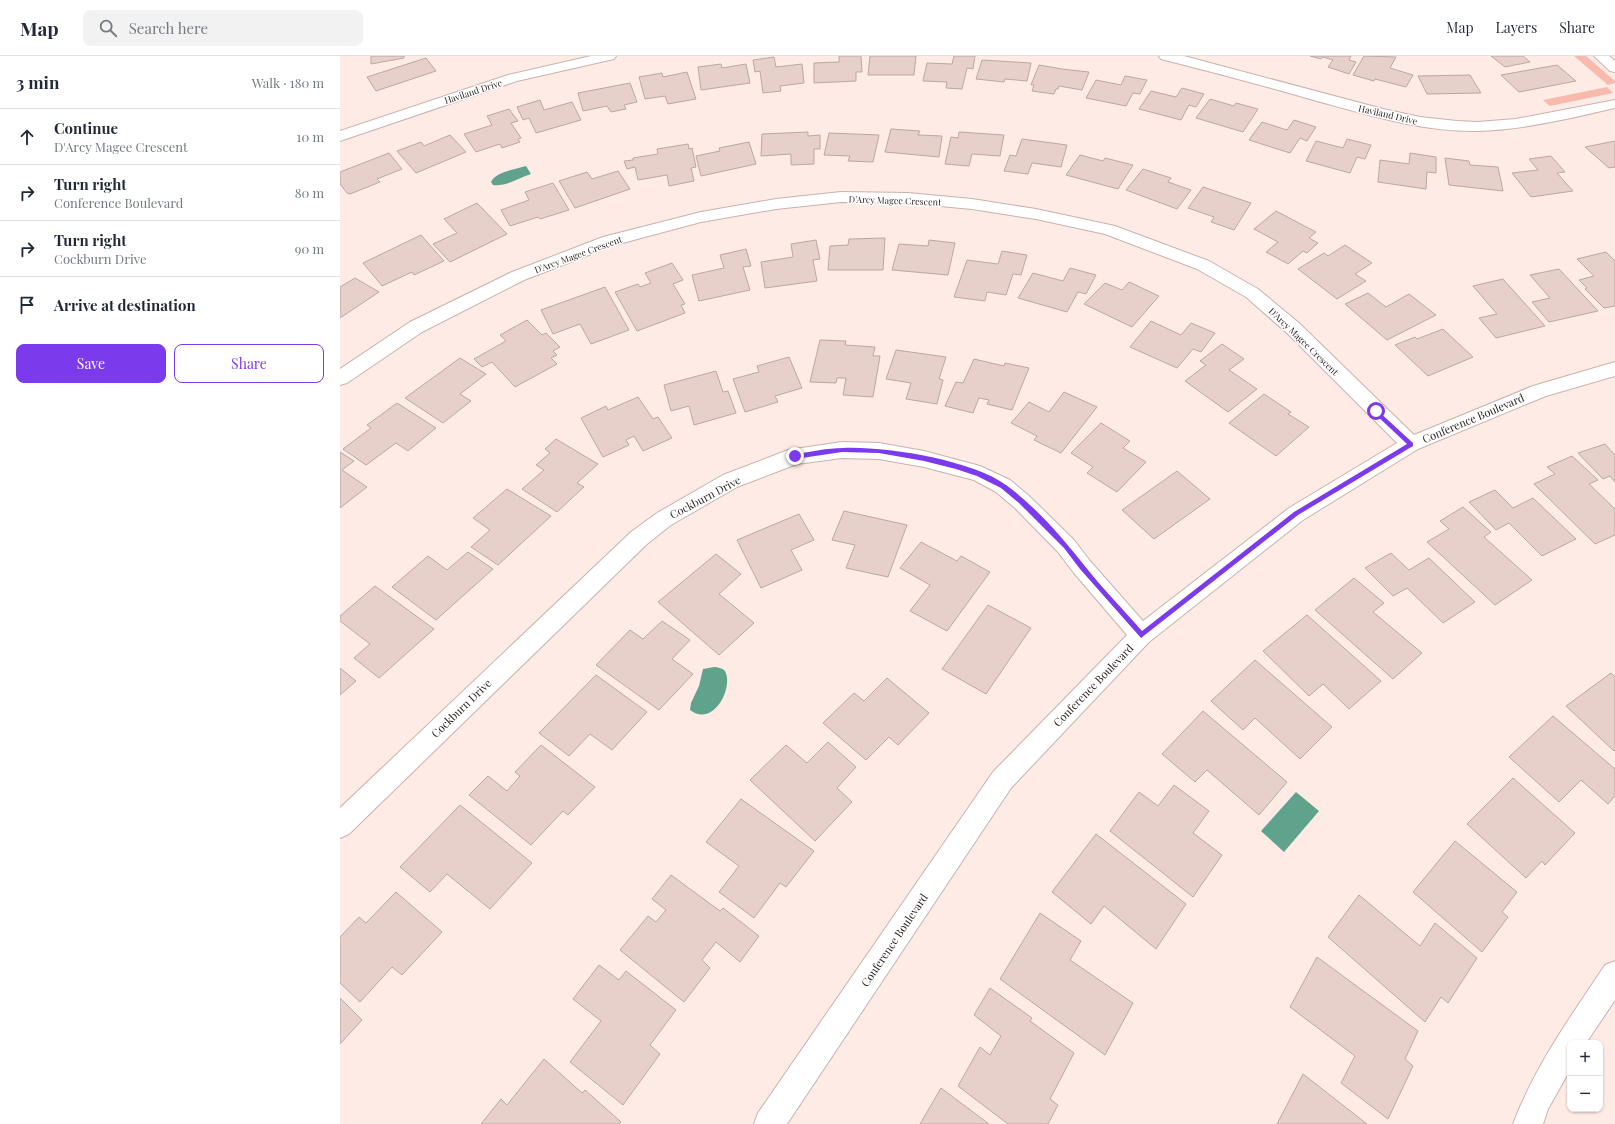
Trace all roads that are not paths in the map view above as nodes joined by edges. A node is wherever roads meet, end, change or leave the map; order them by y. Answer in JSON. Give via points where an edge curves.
{"nodes":[{"id":1,"x":609,"y":56,"type":"edge"},
{"id":2,"x":1166,"y":56,"type":"edge"},
{"id":3,"x":1601,"y":56,"type":"edge"},
{"id":4,"x":1615,"y":68,"type":"edge"},
{"id":5,"x":1615,"y":104,"type":"edge"},
{"id":6,"x":341,"y":133,"type":"edge"},
{"id":7,"x":1615,"y":369,"type":"edge"},
{"id":8,"x":340,"y":378,"type":"edge"},
{"id":9,"x":1411,"y":444,"type":"junction"},
{"id":10,"x":1141,"y":635,"type":"junction"},
{"id":11,"x":340,"y":825,"type":"edge"},
{"id":12,"x":1615,"y":975,"type":"edge"},
{"id":13,"x":769,"y":1124,"type":"edge"},
{"id":14,"x":1528,"y":1124,"type":"edge"}],
"edges":[{"from":1,"to":6,"type":"street","name":"Haviland Drive","via":[[513,78]]},
{"from":2,"to":5,"type":"street","name":"Haviland Drive","via":[[1401,118],[1458,126],[1515,123]]},
{"from":3,"to":4,"type":"street"},
{"from":7,"to":9,"type":"street","name":"Conference Boulevard","via":[[1540,391]]},
{"from":8,"to":9,"type":"street","name":"D'Arcy Magee Crescent","via":[[416,327],[518,276],[609,241],[701,217],[776,204],[841,197],[908,198],[1036,214],[1109,230],[1203,265],[1252,293]]},
{"from":9,"to":10,"type":"street","name":"Conference Boulevard","via":[[1296,514]]},
{"from":10,"to":11,"type":"street","name":"Cockburn Drive","via":[[1066,546],[1022,502],[1003,486],[980,474],[924,458],[879,450],[842,450],[795,456],[730,481],[664,518],[639,538]]},
{"from":10,"to":13,"type":"street","name":"Conference Boulevard","via":[[1002,780]]},
{"from":12,"to":14,"type":"street","via":[[1570,1042],[1536,1102]]}]}
